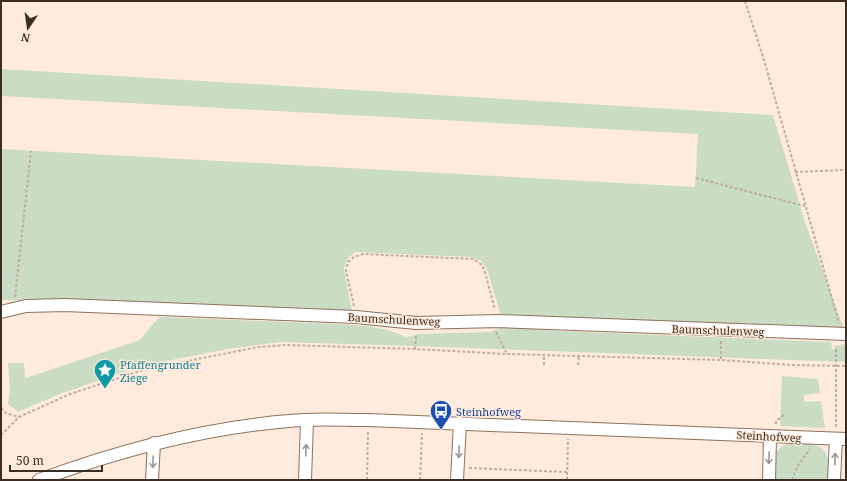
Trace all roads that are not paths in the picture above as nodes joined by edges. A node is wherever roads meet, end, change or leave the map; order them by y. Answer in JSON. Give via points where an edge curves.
{"nodes":[{"id":1,"x":1,"y":312,"type":"edge"},
{"id":2,"x":841,"y":334,"type":"edge"},
{"id":3,"x":307,"y":420,"type":"junction"},
{"id":4,"x":460,"y":423,"type":"junction"},
{"id":5,"x":770,"y":436,"type":"junction"},
{"id":6,"x":841,"y":439,"type":"edge"},
{"id":7,"x":154,"y":443,"type":"junction"},
{"id":8,"x":39,"y":480,"type":"edge"},
{"id":9,"x":152,"y":480,"type":"edge"},
{"id":10,"x":305,"y":480,"type":"edge"},
{"id":11,"x":457,"y":480,"type":"edge"},
{"id":12,"x":769,"y":480,"type":"edge"},
{"id":13,"x":834,"y":480,"type":"edge"}],
"edges":[{"from":1,"to":2,"type":"street","name":"Baumschulenweg","via":[[26,306],[65,305],[356,317],[416,323],[494,321]]},
{"from":3,"to":4,"type":"street","name":"Steinhofweg"},
{"from":3,"to":7,"type":"street","name":"Steinhofweg","via":[[221,429]]},
{"from":10,"to":3,"type":"street","one_way":true},
{"from":4,"to":5,"type":"street","name":"Steinhofweg"},
{"from":4,"to":11,"type":"street","one_way":true},
{"from":5,"to":6,"type":"street","name":"Steinhofweg"},
{"from":5,"to":12,"type":"street","one_way":true},
{"from":13,"to":6,"type":"street","one_way":true},
{"from":7,"to":8,"type":"street","name":"Steinhofweg"},
{"from":7,"to":9,"type":"street","one_way":true}]}
